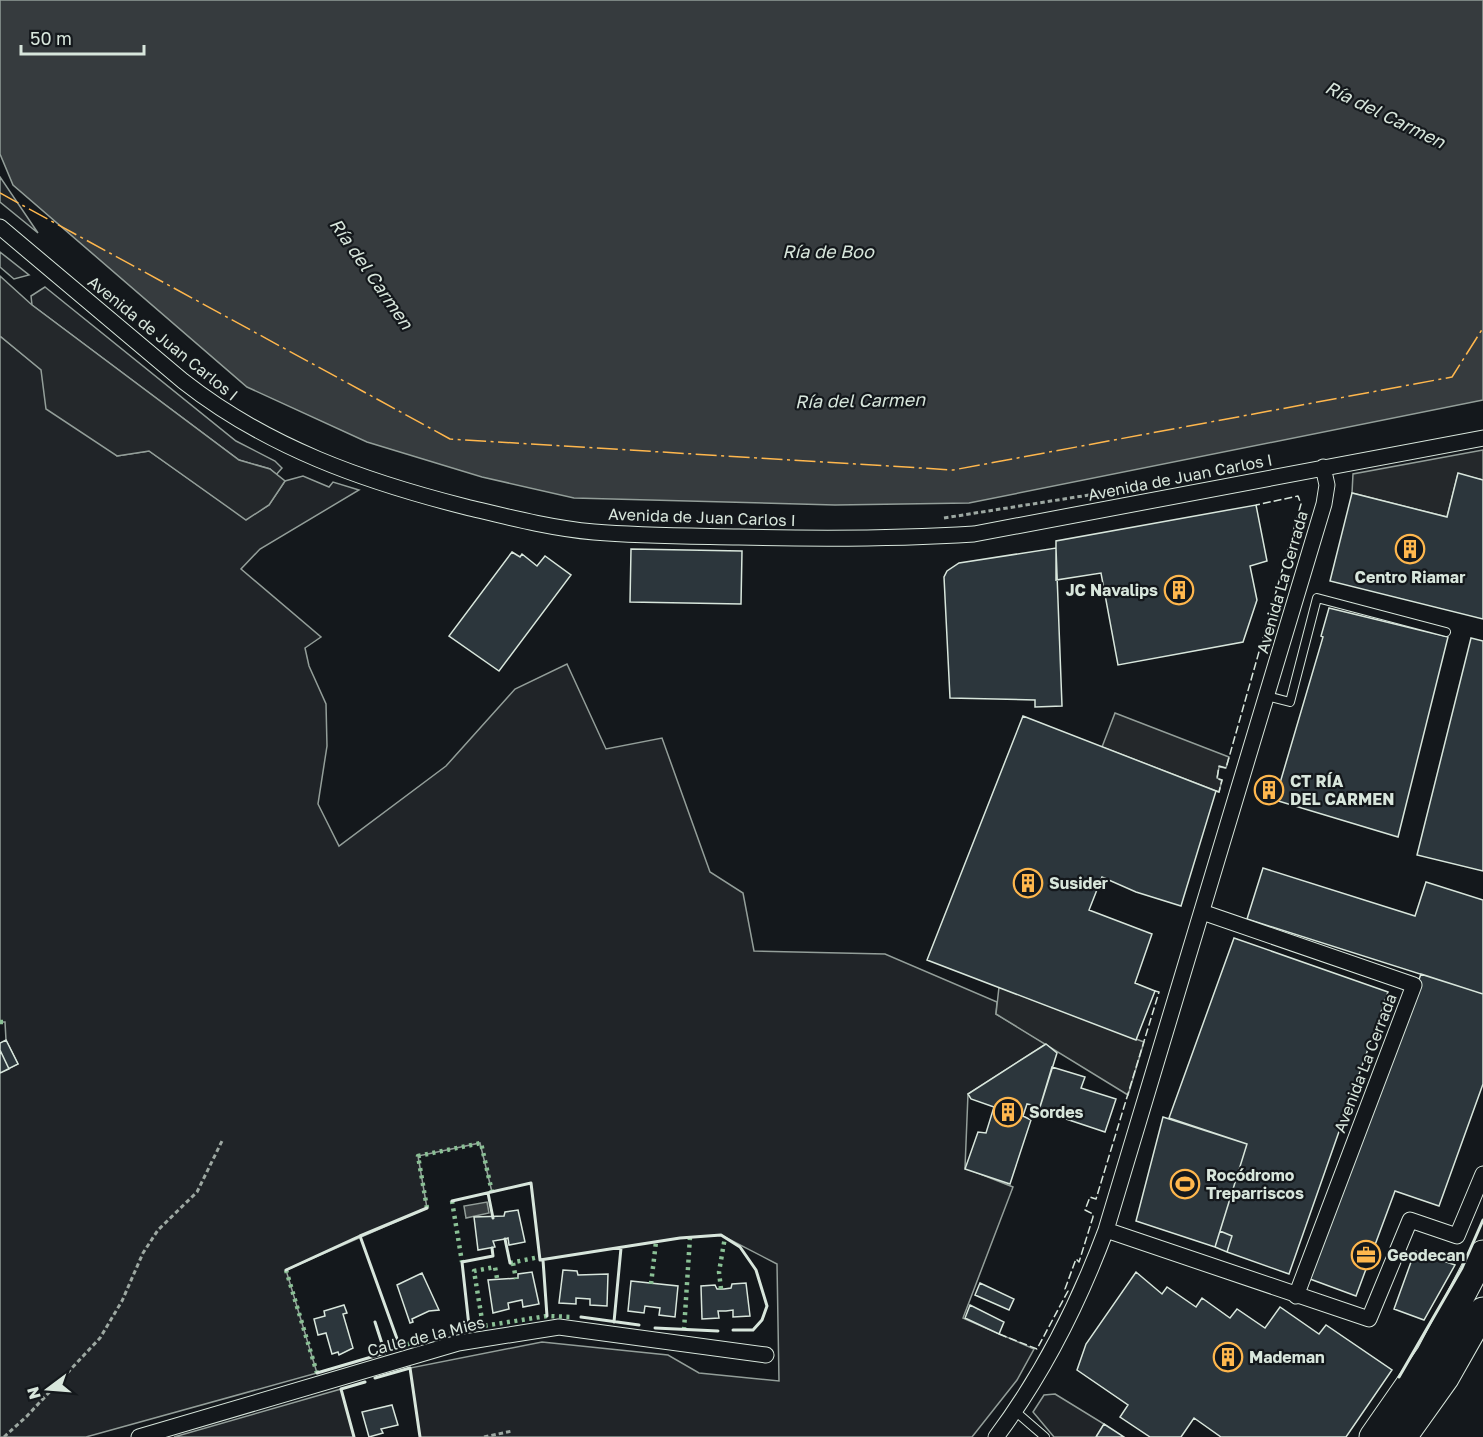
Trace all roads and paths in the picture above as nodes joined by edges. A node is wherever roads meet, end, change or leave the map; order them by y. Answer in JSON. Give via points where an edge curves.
{"nodes":[{"id":1,"x":0,"y":227,"type":"edge"},
{"id":2,"x":1483,"y":438,"type":"edge"},
{"id":3,"x":1323,"y":467,"type":"junction"},
{"id":4,"x":1092,"y":494,"type":"dead end"},
{"id":5,"x":942,"y":519,"type":"dead end"},
{"id":6,"x":1446,"y":632,"type":"dead end"},
{"id":7,"x":1267,"y":696,"type":"junction"},
{"id":8,"x":1202,"y":912,"type":"junction"},
{"id":9,"x":222,"y":1141,"type":"dead end"},
{"id":10,"x":1483,"y":1174,"type":"edge"},
{"id":11,"x":1106,"y":1230,"type":"junction"},
{"id":12,"x":1483,"y":1254,"type":"edge"},
{"id":13,"x":1296,"y":1296,"type":"junction"},
{"id":14,"x":1483,"y":1311,"type":"edge"},
{"id":15,"x":766,"y":1355,"type":"dead end"},
{"id":16,"x":1015,"y":1412,"type":"junction"},
{"id":17,"x":512,"y":1431,"type":"dead end"},
{"id":18,"x":4,"y":1437,"type":"edge"},
{"id":19,"x":139,"y":1437,"type":"edge"},
{"id":20,"x":484,"y":1437,"type":"edge"},
{"id":21,"x":996,"y":1437,"type":"edge"},
{"id":22,"x":1045,"y":1437,"type":"edge"},
{"id":23,"x":1373,"y":1437,"type":"edge"},
{"id":24,"x":1403,"y":1437,"type":"edge"}],
"edges":[{"from":1,"to":3,"type":"street","name":"Avenida de Juan Carlos I","via":[[183,381],[266,436],[330,466],[388,486],[528,522],[636,534],[915,539],[997,530]]},
{"from":2,"to":3,"type":"street","name":"Avenida de Juan Carlos I"},
{"from":3,"to":7,"type":"street","name":"Avenida La Cerrada","via":[[1327,485],[1324,504]]},
{"from":4,"to":5,"type":"path"},
{"from":6,"to":7,"type":"lane","via":[[1317,598],[1290,702]]},
{"from":7,"to":8,"type":"street","name":"Avenida La Cerrada"},
{"from":8,"to":11,"type":"street","name":"Avenida La Cerrada"},
{"from":8,"to":13,"type":"street","name":"Avenida La Cerrada","via":[[1414,985]]},
{"from":9,"to":18,"type":"path","via":[[196,1192],[158,1230],[143,1253],[100,1338]]},
{"from":10,"to":13,"type":"street","via":[[1457,1236],[1410,1220],[1369,1319]]},
{"from":11,"to":13,"type":"street"},
{"from":11,"to":16,"type":"street","name":"Avenida La Cerrada","via":[[1063,1332]]},
{"from":12,"to":23,"type":"highway","via":[[1430,1355]]},
{"from":14,"to":24,"type":"highway","via":[[1445,1378]]},
{"from":15,"to":19,"type":"street","name":"Calle de la Mies","via":[[559,1327],[458,1343]]},
{"from":16,"to":21,"type":"street","name":"Avenida La Cerrada"},
{"from":16,"to":22,"type":"lane"},
{"from":17,"to":20,"type":"path"}]}
